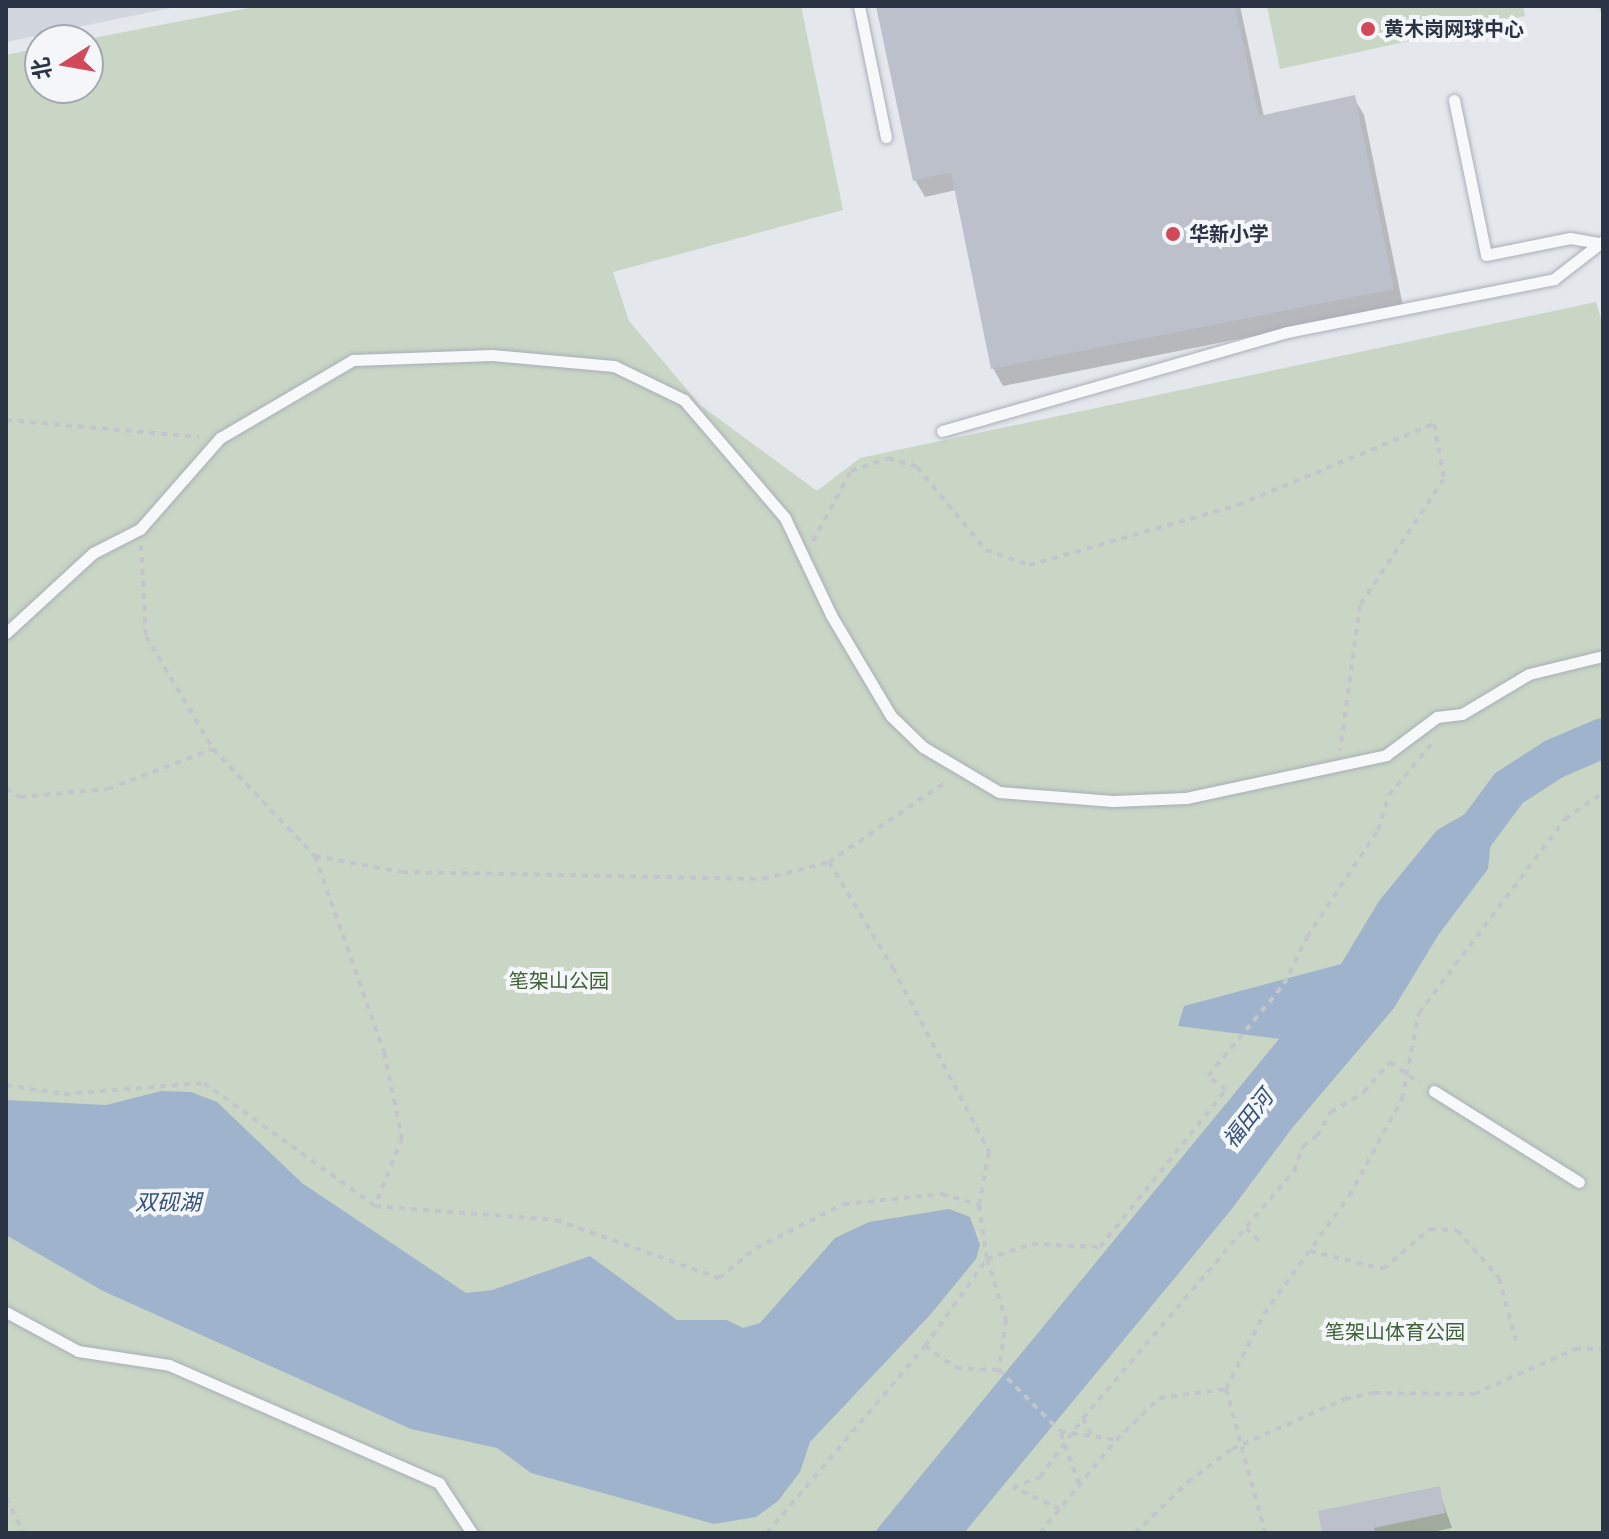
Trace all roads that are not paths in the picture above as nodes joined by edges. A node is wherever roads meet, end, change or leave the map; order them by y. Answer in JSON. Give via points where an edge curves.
{"nodes":[{"id":1,"x":859,"y":6,"type":"edge"},
{"id":2,"x":1454,"y":100,"type":"dead end"},
{"id":3,"x":886,"y":137,"type":"dead end"},
{"id":4,"x":1600,"y":242,"type":"edge"},
{"id":5,"x":942,"y":431,"type":"dead end"},
{"id":6,"x":6,"y":633,"type":"edge"},
{"id":7,"x":1603,"y":656,"type":"edge"},
{"id":8,"x":1434,"y":1091,"type":"road end"},
{"id":9,"x":1579,"y":1182,"type":"dead end"},
{"id":10,"x":6,"y":1312,"type":"edge"},
{"id":11,"x":472,"y":1533,"type":"edge"}],
"edges":[{"from":1,"to":3,"type":"lane"},
{"from":2,"to":4,"type":"lane","via":[[1486,255],[1570,238]]},
{"from":4,"to":5,"type":"lane","via":[[1554,279],[1287,332]]},
{"from":6,"to":7,"type":"lane","via":[[93,553],[140,529],[220,438],[353,360],[492,355],[614,366],[684,400],[785,518],[838,627],[891,716],[959,773],[999,792],[1113,801],[1186,798],[1386,755],[1437,717],[1462,714],[1529,674]]},
{"from":8,"to":9,"type":"lane"},
{"from":10,"to":11,"type":"lane","via":[[78,1351],[169,1365],[439,1483]]}]}
